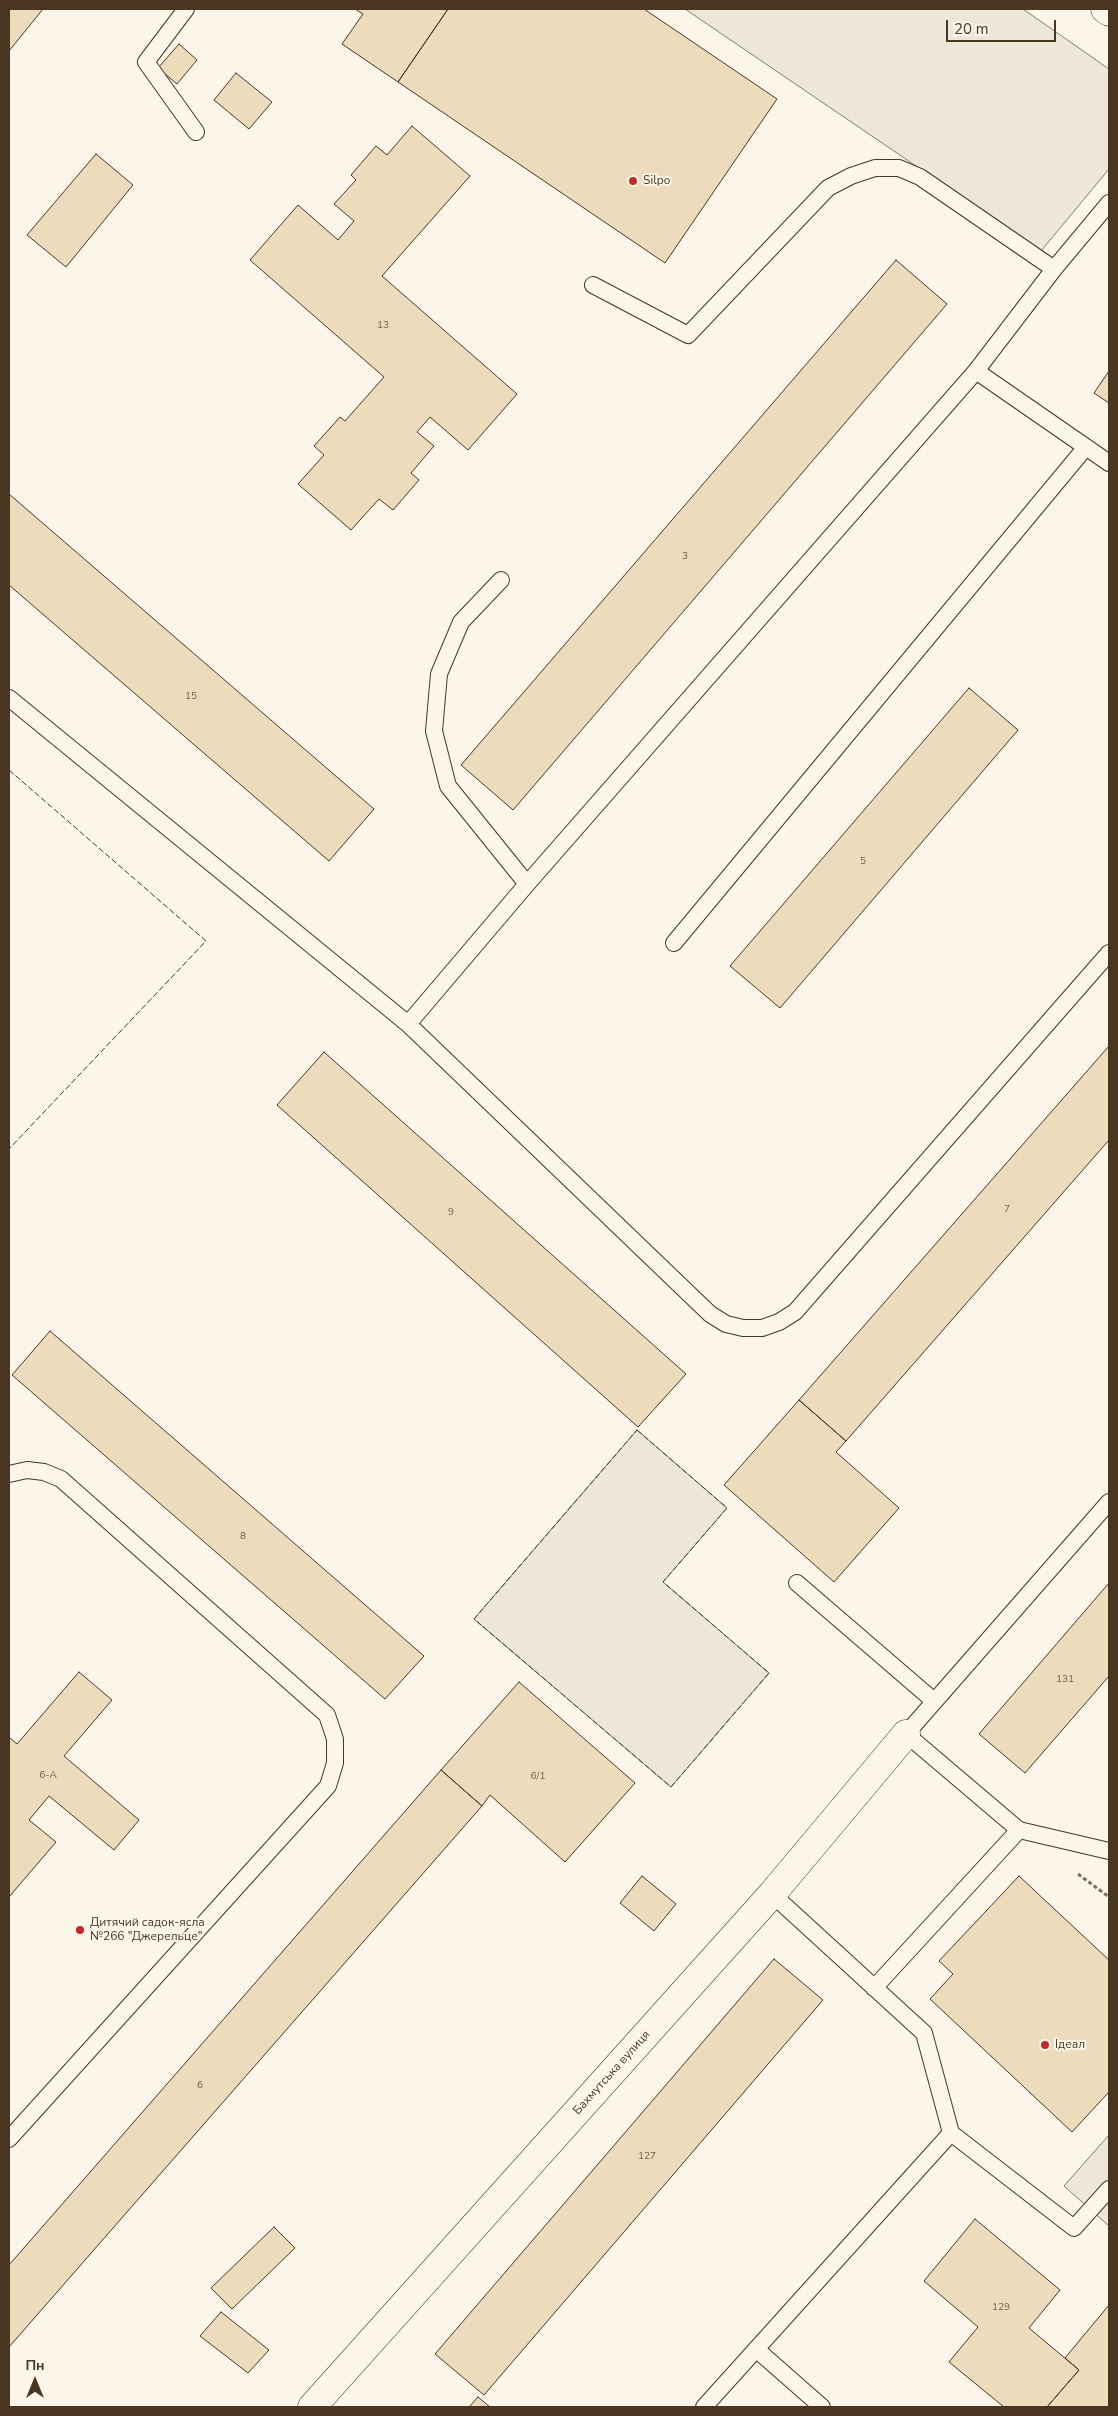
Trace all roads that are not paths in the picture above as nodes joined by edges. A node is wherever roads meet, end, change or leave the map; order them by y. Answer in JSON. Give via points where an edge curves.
{"nodes":[{"id":1,"x":186,"y":9,"type":"edge"},
{"id":2,"x":1105,"y":9,"type":"edge"},
{"id":3,"x":1109,"y":12,"type":"edge"},
{"id":4,"x":196,"y":132,"type":"dead end"},
{"id":5,"x":1109,"y":203,"type":"edge"},
{"id":6,"x":1054,"y":269,"type":"junction"},
{"id":7,"x":593,"y":285,"type":"dead end"},
{"id":8,"x":976,"y":371,"type":"junction"},
{"id":9,"x":1086,"y":447,"type":"junction"},
{"id":10,"x":1109,"y":463,"type":"edge"},
{"id":11,"x":500,"y":580,"type":"dead end"},
{"id":12,"x":9,"y":698,"type":"edge"},
{"id":13,"x":527,"y":884,"type":"junction"},
{"id":14,"x":674,"y":943,"type":"dead end"},
{"id":15,"x":1109,"y":954,"type":"edge"},
{"id":16,"x":408,"y":1024,"type":"junction"},
{"id":17,"x":9,"y":1474,"type":"edge"},
{"id":18,"x":1109,"y":1502,"type":"edge"},
{"id":19,"x":797,"y":1583,"type":"dead end"},
{"id":20,"x":934,"y":1701,"type":"junction"},
{"id":21,"x":906,"y":1734,"type":"junction"},
{"id":22,"x":1019,"y":1830,"type":"junction"},
{"id":23,"x":1109,"y":1851,"type":"edge"},
{"id":24,"x":772,"y":1894,"type":"junction"},
{"id":25,"x":874,"y":1988,"type":"junction"},
{"id":26,"x":951,"y":2133,"type":"junction"},
{"id":27,"x":9,"y":2139,"type":"edge"},
{"id":28,"x":1109,"y":2189,"type":"edge"},
{"id":29,"x":756,"y":2349,"type":"junction"},
{"id":30,"x":312,"y":2407,"type":"edge"},
{"id":31,"x":704,"y":2407,"type":"edge"},
{"id":32,"x":822,"y":2407,"type":"edge"}],
"edges":[{"from":1,"to":4,"type":"lane","via":[[146,62]]},
{"from":2,"to":3,"type":"street"},
{"from":5,"to":6,"type":"lane"},
{"from":6,"to":7,"type":"lane","via":[[920,177],[899,168],[875,168],[828,188],[688,335]]},
{"from":6,"to":8,"type":"lane"},
{"from":8,"to":9,"type":"lane"},
{"from":8,"to":13,"type":"lane"},
{"from":9,"to":10,"type":"lane"},
{"from":9,"to":14,"type":"lane"},
{"from":11,"to":13,"type":"lane","via":[[458,630],[439,674],[434,731],[448,786]]},
{"from":12,"to":16,"type":"lane"},
{"from":13,"to":16,"type":"lane"},
{"from":15,"to":16,"type":"lane","via":[[795,1312],[762,1328],[726,1324],[710,1314]]},
{"from":17,"to":27,"type":"lane","via":[[27,1470],[61,1479],[327,1715],[335,1738],[335,1763],[328,1786]]},
{"from":18,"to":20,"type":"lane"},
{"from":19,"to":20,"type":"lane"},
{"from":20,"to":21,"type":"lane"},
{"from":21,"to":22,"type":"lane"},
{"from":21,"to":24,"type":"street","name":"Бахмутська вулиця"},
{"from":22,"to":23,"type":"lane"},
{"from":22,"to":25,"type":"lane"},
{"from":24,"to":25,"type":"lane"},
{"from":24,"to":30,"type":"street","name":"Бахмутська вулиця"},
{"from":25,"to":26,"type":"lane","via":[[924,2034]]},
{"from":26,"to":28,"type":"lane","via":[[1074,2228]]},
{"from":26,"to":29,"type":"lane"},
{"from":29,"to":31,"type":"lane"},
{"from":29,"to":32,"type":"lane"}]}
